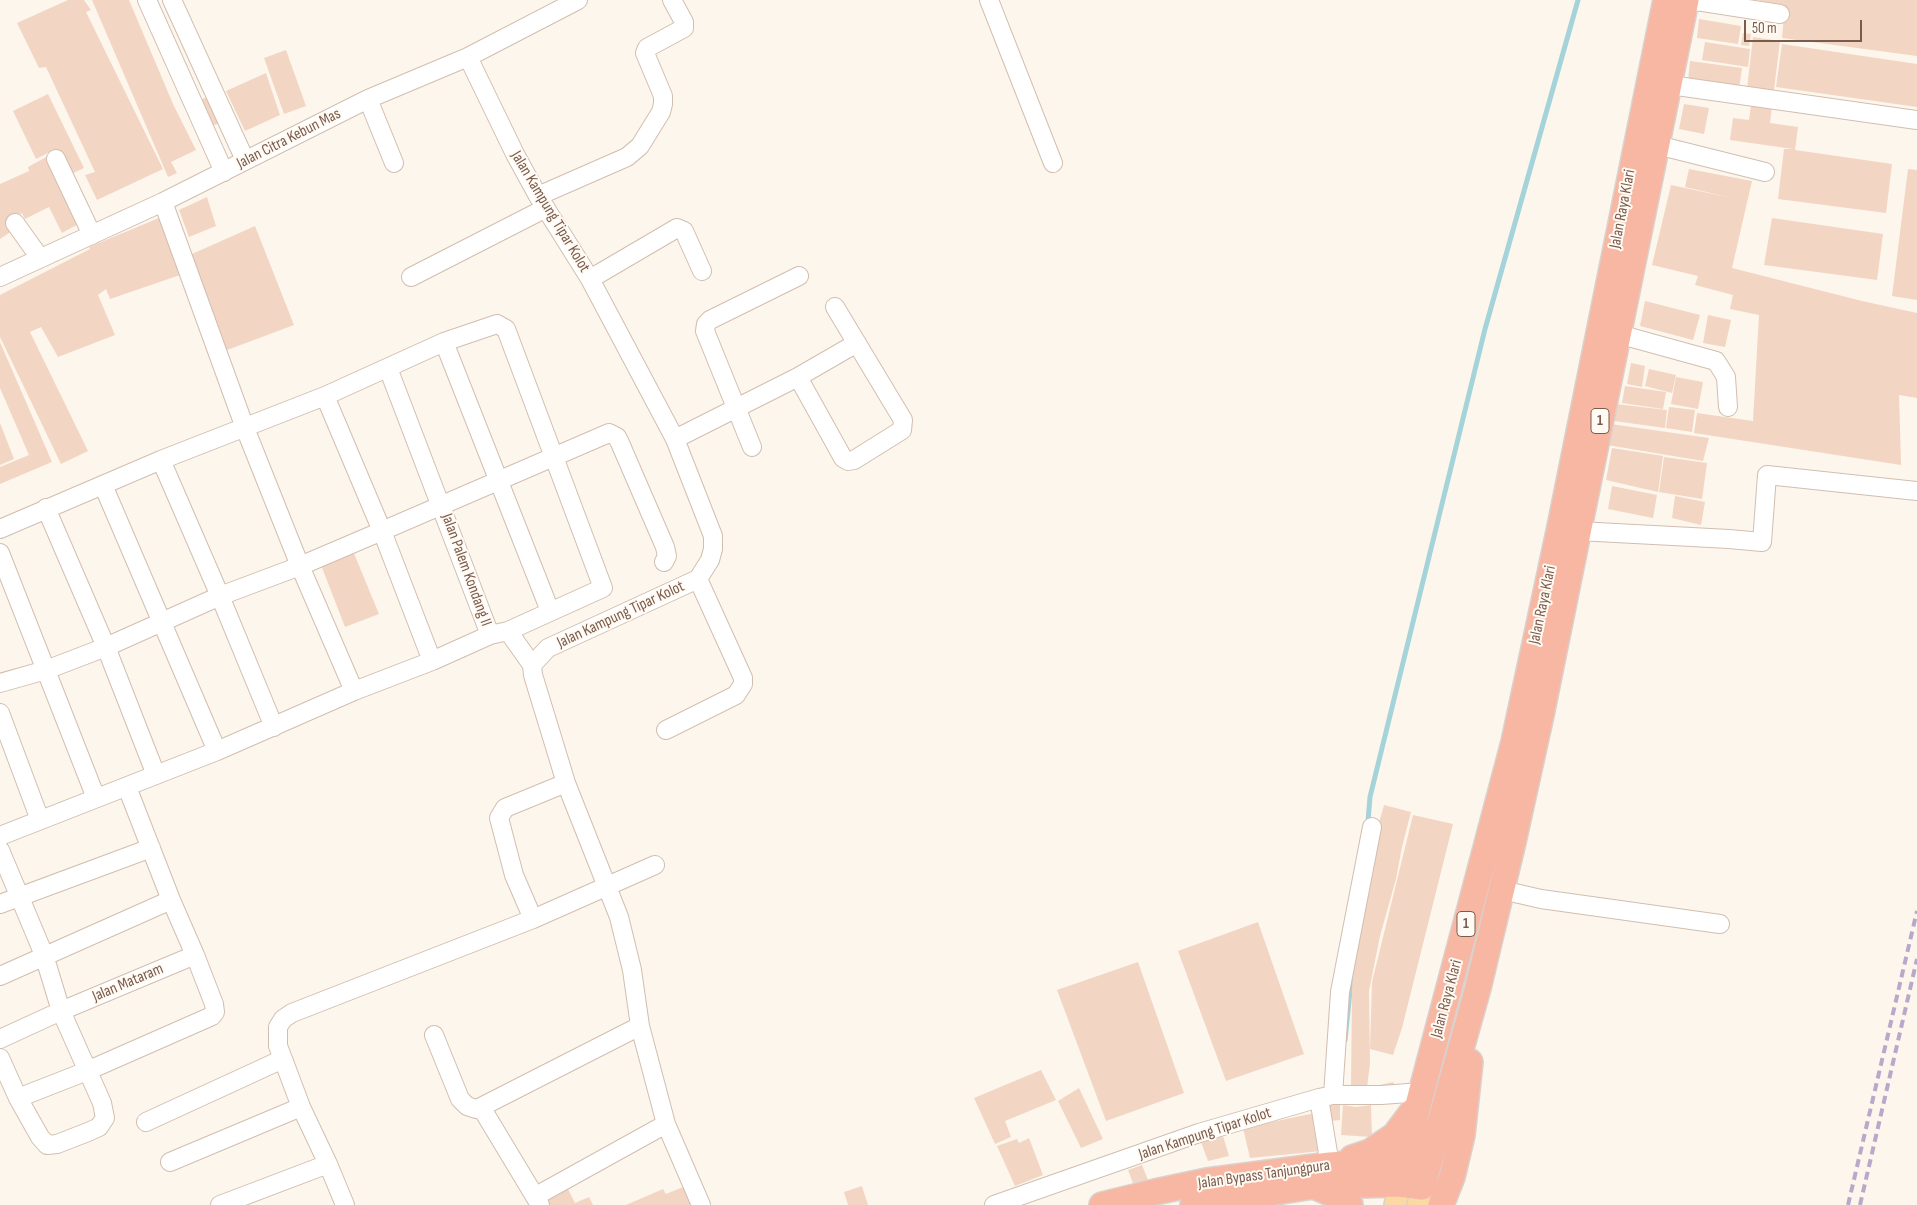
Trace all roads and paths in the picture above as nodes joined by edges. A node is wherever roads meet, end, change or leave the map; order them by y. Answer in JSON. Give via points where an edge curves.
{"nodes":[{"id":1,"x":147,"y":0,"type":"edge"},
{"id":2,"x":172,"y":0,"type":"edge"},
{"id":3,"x":578,"y":0,"type":"edge"},
{"id":4,"x":672,"y":0,"type":"edge"},
{"id":5,"x":989,"y":0,"type":"edge"},
{"id":6,"x":1679,"y":0,"type":"edge"},
{"id":7,"x":1780,"y":14,"type":"dead end"},
{"id":8,"x":468,"y":57,"type":"junction"},
{"id":9,"x":1670,"y":85,"type":"junction"},
{"id":10,"x":368,"y":99,"type":"junction"},
{"id":11,"x":1917,"y":120,"type":"edge"},
{"id":12,"x":1657,"y":146,"type":"junction"},
{"id":13,"x":56,"y":159,"type":"dead end"},
{"id":14,"x":246,"y":160,"type":"junction"},
{"id":15,"x":394,"y":163,"type":"dead end"},
{"id":16,"x":1053,"y":163,"type":"dead end"},
{"id":17,"x":224,"y":172,"type":"junction"},
{"id":18,"x":1765,"y":172,"type":"dead end"},
{"id":19,"x":164,"y":202,"type":"junction"},
{"id":20,"x":542,"y":202,"type":"junction"},
{"id":21,"x":15,"y":223,"type":"dead end"},
{"id":22,"x":92,"y":235,"type":"junction"},
{"id":23,"x":40,"y":258,"type":"junction"},
{"id":24,"x":702,"y":271,"type":"dead end"},
{"id":25,"x":799,"y":276,"type":"dead end"},
{"id":26,"x":0,"y":277,"type":"edge"},
{"id":27,"x":411,"y":277,"type":"dead end"},
{"id":28,"x":590,"y":279,"type":"junction"},
{"id":29,"x":835,"y":307,"type":"dead end"},
{"id":30,"x":1618,"y":334,"type":"junction"},
{"id":31,"x":444,"y":342,"type":"junction"},
{"id":32,"x":858,"y":342,"type":"junction"},
{"id":33,"x":388,"y":368,"type":"junction"},
{"id":34,"x":798,"y":377,"type":"junction"},
{"id":35,"x":325,"y":396,"type":"junction"},
{"id":36,"x":1728,"y":406,"type":"dead end"},
{"id":37,"x":735,"y":408,"type":"junction"},
{"id":38,"x":245,"y":428,"type":"junction"},
{"id":39,"x":675,"y":439,"type":"junction"},
{"id":40,"x":752,"y":448,"type":"dead end"},
{"id":41,"x":553,"y":457,"type":"junction"},
{"id":42,"x":161,"y":460,"type":"junction"},
{"id":43,"x":499,"y":480,"type":"junction"},
{"id":44,"x":103,"y":486,"type":"junction"},
{"id":45,"x":1917,"y":491,"type":"edge"},
{"id":46,"x":441,"y":504,"type":"junction"},
{"id":47,"x":46,"y":508,"type":"junction"},
{"id":48,"x":0,"y":529,"type":"edge"},
{"id":49,"x":382,"y":531,"type":"junction"},
{"id":50,"x":1578,"y":531,"type":"junction"},
{"id":51,"x":0,"y":553,"type":"edge"},
{"id":52,"x":664,"y":562,"type":"dead end"},
{"id":53,"x":300,"y":566,"type":"junction"},
{"id":54,"x":698,"y":579,"type":"junction"},
{"id":55,"x":220,"y":596,"type":"junction"},
{"id":56,"x":550,"y":611,"type":"junction"},
{"id":57,"x":160,"y":622,"type":"junction"},
{"id":58,"x":508,"y":631,"type":"junction"},
{"id":59,"x":490,"y":636,"type":"junction"},
{"id":60,"x":106,"y":647,"type":"junction"},
{"id":61,"x":432,"y":661,"type":"junction"},
{"id":62,"x":532,"y":665,"type":"junction"},
{"id":63,"x":46,"y":670,"type":"junction"},
{"id":64,"x":0,"y":683,"type":"edge"},
{"id":65,"x":354,"y":691,"type":"junction"},
{"id":66,"x":0,"y":713,"type":"edge"},
{"id":67,"x":274,"y":727,"type":"junction"},
{"id":68,"x":666,"y":730,"type":"dead end"},
{"id":69,"x":216,"y":751,"type":"junction"},
{"id":70,"x":156,"y":775,"type":"junction"},
{"id":71,"x":566,"y":783,"type":"junction"},
{"id":72,"x":127,"y":787,"type":"junction"},
{"id":73,"x":96,"y":798,"type":"junction"},
{"id":74,"x":40,"y":820,"type":"junction"},
{"id":75,"x":1372,"y":827,"type":"dead end"},
{"id":76,"x":0,"y":836,"type":"edge"},
{"id":77,"x":151,"y":848,"type":"junction"},
{"id":78,"x":0,"y":850,"type":"edge"},
{"id":79,"x":655,"y":865,"type":"dead end"},
{"id":80,"x":606,"y":887,"type":"junction"},
{"id":81,"x":1502,"y":890,"type":"junction"},
{"id":82,"x":19,"y":896,"type":"junction"},
{"id":83,"x":171,"y":900,"type":"junction"},
{"id":84,"x":0,"y":904,"type":"edge"},
{"id":85,"x":533,"y":919,"type":"junction"},
{"id":86,"x":1720,"y":924,"type":"dead end"},
{"id":87,"x":44,"y":955,"type":"junction"},
{"id":88,"x":195,"y":955,"type":"junction"},
{"id":89,"x":0,"y":976,"type":"edge"},
{"id":90,"x":1478,"y":988,"type":"junction"},
{"id":91,"x":61,"y":1011,"type":"junction"},
{"id":92,"x":640,"y":1026,"type":"junction"},
{"id":93,"x":434,"y":1035,"type":"dead end"},
{"id":94,"x":0,"y":1040,"type":"edge"},
{"id":95,"x":0,"y":1058,"type":"edge"},
{"id":96,"x":283,"y":1059,"type":"junction"},
{"id":97,"x":87,"y":1070,"type":"junction"},
{"id":98,"x":1326,"y":1096,"type":"junction"},
{"id":99,"x":18,"y":1098,"type":"junction"},
{"id":100,"x":1420,"y":1099,"type":"junction"},
{"id":101,"x":301,"y":1107,"type":"junction"},
{"id":102,"x":481,"y":1107,"type":"junction"},
{"id":103,"x":146,"y":1122,"type":"dead end"},
{"id":104,"x":666,"y":1124,"type":"junction"},
{"id":105,"x":170,"y":1162,"type":"dead end"},
{"id":106,"x":328,"y":1164,"type":"junction"},
{"id":107,"x":1330,"y":1165,"type":"junction"},
{"id":108,"x":1411,"y":1184,"type":"edge"},
{"id":109,"x":1313,"y":1186,"type":"junction"},
{"id":110,"x":538,"y":1200,"type":"edge"},
{"id":111,"x":220,"y":1205,"type":"edge"},
{"id":112,"x":344,"y":1205,"type":"edge"},
{"id":113,"x":701,"y":1205,"type":"edge"},
{"id":114,"x":994,"y":1205,"type":"edge"},
{"id":115,"x":1102,"y":1205,"type":"edge"},
{"id":116,"x":1193,"y":1205,"type":"edge"},
{"id":117,"x":1350,"y":1205,"type":"edge"},
{"id":118,"x":1441,"y":1205,"type":"edge"}],
"edges":[{"from":1,"to":17,"type":"street"},
{"from":2,"to":14,"type":"street"},
{"from":3,"to":8,"type":"street","name":"Jalan Citra Kebun Mas"},
{"from":4,"to":20,"type":"street","via":[[684,28],[647,48],[645,53],[663,96],[663,104],[640,146],[627,157]]},
{"from":5,"to":16,"type":"street"},
{"from":6,"to":7,"type":"street"},
{"from":6,"to":9,"type":"highway","name":"Jalan Raya Klari","number":"1"},
{"from":6,"to":100,"type":"highway","name":"Jalan Raya Klari","number":"1","via":[[1514,742]]},
{"from":8,"to":10,"type":"street","name":"Jalan Citra Kebun Mas"},
{"from":8,"to":20,"type":"street","name":"Jalan Kampung Tipar Kolot","via":[[496,118]]},
{"from":9,"to":11,"type":"street"},
{"from":9,"to":12,"type":"highway","name":"Jalan Raya Klari","number":"1"},
{"from":10,"to":14,"type":"street","name":"Jalan Citra Kebun Mas"},
{"from":10,"to":15,"type":"street"},
{"from":12,"to":18,"type":"street"},
{"from":12,"to":30,"type":"highway","name":"Jalan Raya Klari","number":"1"},
{"from":13,"to":22,"type":"street"},
{"from":14,"to":17,"type":"street","name":"Jalan Citra Kebun Mas"},
{"from":17,"to":19,"type":"street","name":"Jalan Citra Kebun Mas"},
{"from":19,"to":22,"type":"street","name":"Jalan Citra Kebun Mas"},
{"from":19,"to":38,"type":"street"},
{"from":20,"to":27,"type":"street"},
{"from":20,"to":28,"type":"street","name":"Jalan Kampung Tipar Kolot"},
{"from":21,"to":23,"type":"street"},
{"from":22,"to":23,"type":"street","name":"Jalan Citra Kebun Mas"},
{"from":23,"to":26,"type":"street","name":"Jalan Citra Kebun Mas"},
{"from":24,"to":28,"type":"street","via":[[684,231],[677,228]]},
{"from":25,"to":37,"type":"street","via":[[706,324],[705,331]]},
{"from":28,"to":39,"type":"street","name":"Jalan Kampung Tipar Kolot"},
{"from":29,"to":32,"type":"street"},
{"from":30,"to":36,"type":"street","via":[[1716,361],[1726,377]]},
{"from":30,"to":50,"type":"highway","name":"Jalan Raya Klari","number":"1"},
{"from":31,"to":33,"type":"street"},
{"from":31,"to":41,"type":"street","via":[[491,325],[497,324],[506,330]]},
{"from":31,"to":43,"type":"street"},
{"from":32,"to":34,"type":"street"},
{"from":32,"to":34,"type":"street","via":[[903,420],[903,426],[902,430],[854,460],[843,458]]},
{"from":33,"to":35,"type":"street"},
{"from":33,"to":46,"type":"street","name":"Jalan Palem Kondang II"},
{"from":34,"to":37,"type":"street"},
{"from":35,"to":38,"type":"street"},
{"from":35,"to":49,"type":"street"},
{"from":37,"to":39,"type":"street"},
{"from":37,"to":40,"type":"street"},
{"from":38,"to":42,"type":"street"},
{"from":38,"to":53,"type":"street"},
{"from":39,"to":54,"type":"street","name":"Jalan Kampung Tipar Kolot","via":[[713,536],[710,560]]},
{"from":41,"to":43,"type":"street"},
{"from":41,"to":52,"type":"street","via":[[610,433],[617,437],[665,547],[667,556]]},
{"from":41,"to":56,"type":"street","via":[[603,588]]},
{"from":42,"to":44,"type":"street"},
{"from":42,"to":55,"type":"street"},
{"from":43,"to":46,"type":"street"},
{"from":43,"to":56,"type":"street"},
{"from":44,"to":47,"type":"street"},
{"from":44,"to":57,"type":"street"},
{"from":45,"to":50,"type":"street","via":[[1767,475],[1762,542]]},
{"from":46,"to":49,"type":"street"},
{"from":46,"to":59,"type":"street","name":"Jalan Palem Kondang II"},
{"from":47,"to":48,"type":"street"},
{"from":47,"to":60,"type":"street"},
{"from":49,"to":53,"type":"street"},
{"from":49,"to":61,"type":"street"},
{"from":50,"to":81,"type":"highway","name":"Jalan Raya Klari","number":"1"},
{"from":51,"to":63,"type":"street"},
{"from":53,"to":55,"type":"street"},
{"from":53,"to":65,"type":"street"},
{"from":54,"to":62,"type":"street","name":"Jalan Kampung Tipar Kolot","via":[[548,648]]},
{"from":54,"to":68,"type":"street","via":[[743,684],[736,695]]},
{"from":55,"to":57,"type":"street"},
{"from":55,"to":67,"type":"street"},
{"from":56,"to":58,"type":"street"},
{"from":57,"to":60,"type":"street"},
{"from":57,"to":69,"type":"street"},
{"from":58,"to":59,"type":"street"},
{"from":58,"to":62,"type":"street"},
{"from":59,"to":61,"type":"street"},
{"from":60,"to":63,"type":"street"},
{"from":60,"to":70,"type":"street"},
{"from":61,"to":65,"type":"street"},
{"from":62,"to":71,"type":"street"},
{"from":63,"to":64,"type":"street"},
{"from":63,"to":73,"type":"street"},
{"from":65,"to":67,"type":"street"},
{"from":66,"to":74,"type":"street"},
{"from":67,"to":69,"type":"street"},
{"from":69,"to":70,"type":"street"},
{"from":70,"to":72,"type":"street"},
{"from":71,"to":80,"type":"street"},
{"from":71,"to":85,"type":"street","via":[[505,808],[499,818],[514,875]]},
{"from":72,"to":73,"type":"street"},
{"from":72,"to":77,"type":"street"},
{"from":73,"to":74,"type":"street"},
{"from":74,"to":76,"type":"street"},
{"from":75,"to":98,"type":"street","via":[[1340,992]]},
{"from":77,"to":82,"type":"street"},
{"from":77,"to":83,"type":"street"},
{"from":78,"to":82,"type":"street"},
{"from":79,"to":80,"type":"street"},
{"from":80,"to":85,"type":"street"},
{"from":80,"to":92,"type":"street","via":[[619,918],[632,970]]},
{"from":81,"to":86,"type":"street","via":[[1541,899]]},
{"from":81,"to":90,"type":"highway","name":"Jalan Raya Klari","number":"1"},
{"from":82,"to":84,"type":"street"},
{"from":82,"to":87,"type":"street"},
{"from":83,"to":87,"type":"street"},
{"from":83,"to":88,"type":"street"},
{"from":85,"to":96,"type":"street","via":[[292,1012],[278,1027],[278,1046]]},
{"from":87,"to":89,"type":"street"},
{"from":87,"to":91,"type":"street"},
{"from":88,"to":91,"type":"street","name":"Jalan Mataram"},
{"from":88,"to":97,"type":"street","via":[[214,1004],[212,1016]]},
{"from":90,"to":108,"type":"highway","name":"Jalan Raya Klari","number":"1"},
{"from":90,"to":118,"type":"highway","via":[[1462,1135]]},
{"from":91,"to":94,"type":"street","name":"Jalan Mataram"},
{"from":91,"to":97,"type":"street"},
{"from":92,"to":102,"type":"street"},
{"from":92,"to":104,"type":"street"},
{"from":93,"to":102,"type":"street","via":[[460,1099],[467,1106]]},
{"from":95,"to":99,"type":"street"},
{"from":96,"to":101,"type":"street"},
{"from":96,"to":103,"type":"street"},
{"from":97,"to":99,"type":"street"},
{"from":97,"to":99,"type":"street","via":[[105,1118],[100,1126],[88,1132],[47,1145]]},
{"from":98,"to":100,"type":"street","name":"Jalan Kampung Tipar Kolot"},
{"from":98,"to":107,"type":"street"},
{"from":98,"to":114,"type":"street","name":"Jalan Kampung Tipar Kolot","via":[[1200,1133]]},
{"from":100,"to":107,"type":"highway","via":[[1395,1135],[1370,1152]]},
{"from":100,"to":108,"type":"highway","name":"Jalan Raya Klari","number":"1"},
{"from":101,"to":105,"type":"street"},
{"from":101,"to":106,"type":"street"},
{"from":102,"to":110,"type":"street"},
{"from":104,"to":110,"type":"street"},
{"from":104,"to":113,"type":"street"},
{"from":106,"to":111,"type":"street"},
{"from":106,"to":112,"type":"street"},
{"from":107,"to":108,"type":"highway","name":"Jalan Bypass Tanjungpura"},
{"from":107,"to":115,"type":"highway","name":"Jalan Bypass Tanjungpura","via":[[1207,1181]]},
{"from":108,"to":109,"type":"highway","name":"Jalan Bypass Tanjungpura"},
{"from":109,"to":116,"type":"highway","name":"Jalan Bypass Tanjungpura"},
{"from":109,"to":117,"type":"highway","via":[[1344,1199]]}]}
